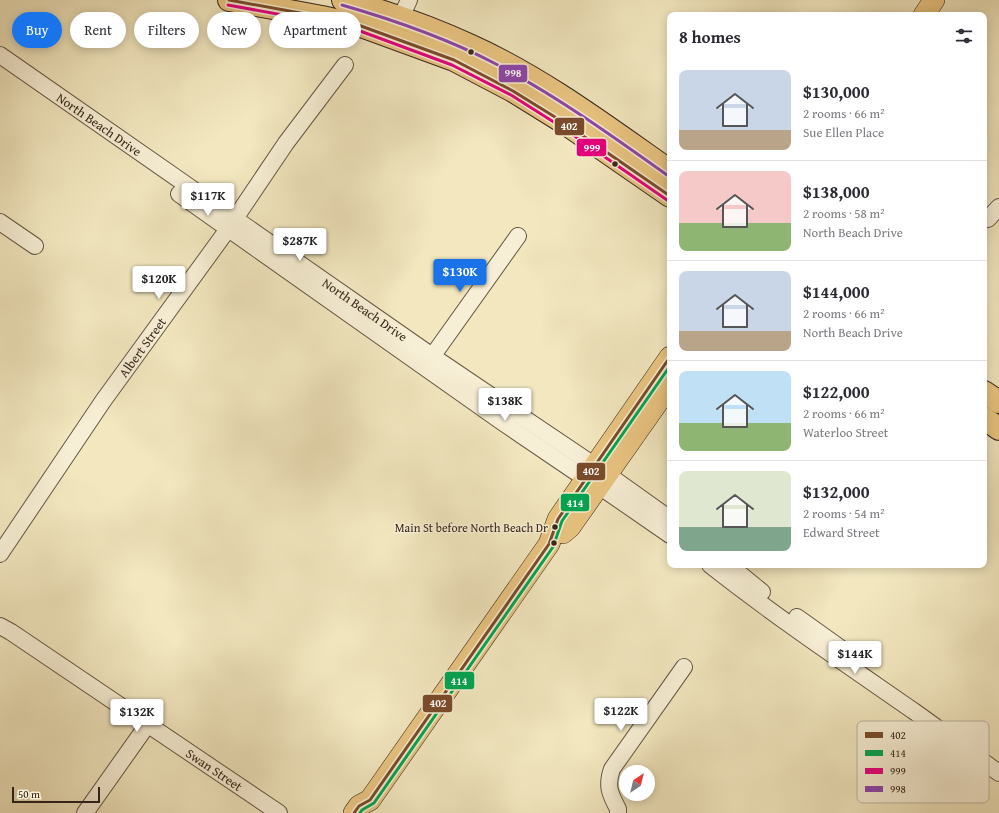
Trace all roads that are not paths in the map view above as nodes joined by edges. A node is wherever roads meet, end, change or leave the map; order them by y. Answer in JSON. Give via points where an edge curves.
{"nodes":[{"id":1,"x":229,"y":0,"type":"edge"},
{"id":2,"x":343,"y":0,"type":"edge"},
{"id":3,"x":934,"y":0,"type":"edge"},
{"id":4,"x":405,"y":8,"type":"edge"},
{"id":5,"x":926,"y":12,"type":"edge"},
{"id":6,"x":0,"y":55,"type":"edge"},
{"id":7,"x":345,"y":65,"type":"dead end"},
{"id":8,"x":0,"y":66,"type":"edge"},
{"id":9,"x":667,"y":169,"type":"edge"},
{"id":10,"x":667,"y":194,"type":"edge"},
{"id":11,"x":999,"y":207,"type":"edge"},
{"id":12,"x":988,"y":219,"type":"dead end"},
{"id":13,"x":0,"y":222,"type":"edge"},
{"id":14,"x":231,"y":224,"type":"junction"},
{"id":15,"x":518,"y":236,"type":"dead end"},
{"id":16,"x":35,"y":246,"type":"dead end"},
{"id":17,"x":428,"y":361,"type":"junction"},
{"id":18,"x":667,"y":363,"type":"edge"},
{"id":19,"x":667,"y":389,"type":"edge"},
{"id":20,"x":987,"y":394,"type":"edge"},
{"id":21,"x":999,"y":402,"type":"edge"},
{"id":22,"x":987,"y":420,"type":"edge"},
{"id":23,"x":999,"y":429,"type":"edge"},
{"id":24,"x":597,"y":476,"type":"junction"},
{"id":25,"x":667,"y":517,"type":"edge"},
{"id":26,"x":667,"y":533,"type":"edge"},
{"id":27,"x":0,"y":554,"type":"edge"},
{"id":28,"x":714,"y":568,"type":"edge"},
{"id":29,"x":733,"y":568,"type":"edge"},
{"id":30,"x":0,"y":620,"type":"edge"},
{"id":31,"x":6,"y":629,"type":"edge"},
{"id":32,"x":684,"y":667,"type":"dead end"},
{"id":33,"x":927,"y":721,"type":"edge"},
{"id":34,"x":944,"y":721,"type":"edge"},
{"id":35,"x":148,"y":724,"type":"junction"},
{"id":36,"x":989,"y":753,"type":"edge"},
{"id":37,"x":999,"y":760,"type":"edge"},
{"id":38,"x":989,"y":766,"type":"edge"},
{"id":39,"x":999,"y":773,"type":"edge"},
{"id":40,"x":370,"y":806,"type":"edge"},
{"id":41,"x":621,"y":812,"type":"edge"},
{"id":42,"x":85,"y":813,"type":"edge"},
{"id":43,"x":279,"y":813,"type":"edge"},
{"id":44,"x":354,"y":813,"type":"edge"}],
"edges":[{"from":1,"to":10,"type":"highway","via":[[361,26],[454,60],[513,91],[563,122]]},
{"from":2,"to":4,"type":"highway"},
{"from":3,"to":5,"type":"main road"},
{"from":4,"to":9,"type":"highway","via":[[578,106]]},
{"from":6,"to":14,"type":"street","name":"North Beach Drive"},
{"from":7,"to":14,"type":"street","name":"Albert Street","via":[[286,143]]},
{"from":8,"to":14,"type":"street","name":"North Beach Drive"},
{"from":11,"to":12,"type":"street"},
{"from":13,"to":16,"type":"street"},
{"from":14,"to":17,"type":"street","name":"North Beach Drive"},
{"from":14,"to":27,"type":"street","name":"Albert Street","via":[[103,401]]},
{"from":15,"to":17,"type":"street"},
{"from":17,"to":24,"type":"street","name":"North Beach Drive"},
{"from":18,"to":24,"type":"main road"},
{"from":19,"to":24,"type":"main road"},
{"from":20,"to":21,"type":"highway"},
{"from":22,"to":23,"type":"highway"},
{"from":24,"to":25,"type":"street","name":"North Beach Drive"},
{"from":24,"to":26,"type":"street","name":"North Beach Drive"},
{"from":24,"to":40,"type":"main road","via":[[570,527],[549,544]]},
{"from":28,"to":33,"type":"street"},
{"from":29,"to":34,"type":"street"},
{"from":30,"to":31,"type":"street","name":"Swan Street"},
{"from":31,"to":35,"type":"street","name":"Swan Street"},
{"from":32,"to":41,"type":"street","via":[[612,769],[608,780],[610,794]]},
{"from":35,"to":42,"type":"street"},
{"from":35,"to":43,"type":"street","name":"Swan Street"},
{"from":36,"to":37,"type":"street"},
{"from":38,"to":39,"type":"street"},
{"from":40,"to":44,"type":"main road","via":[[359,806]]}]}
